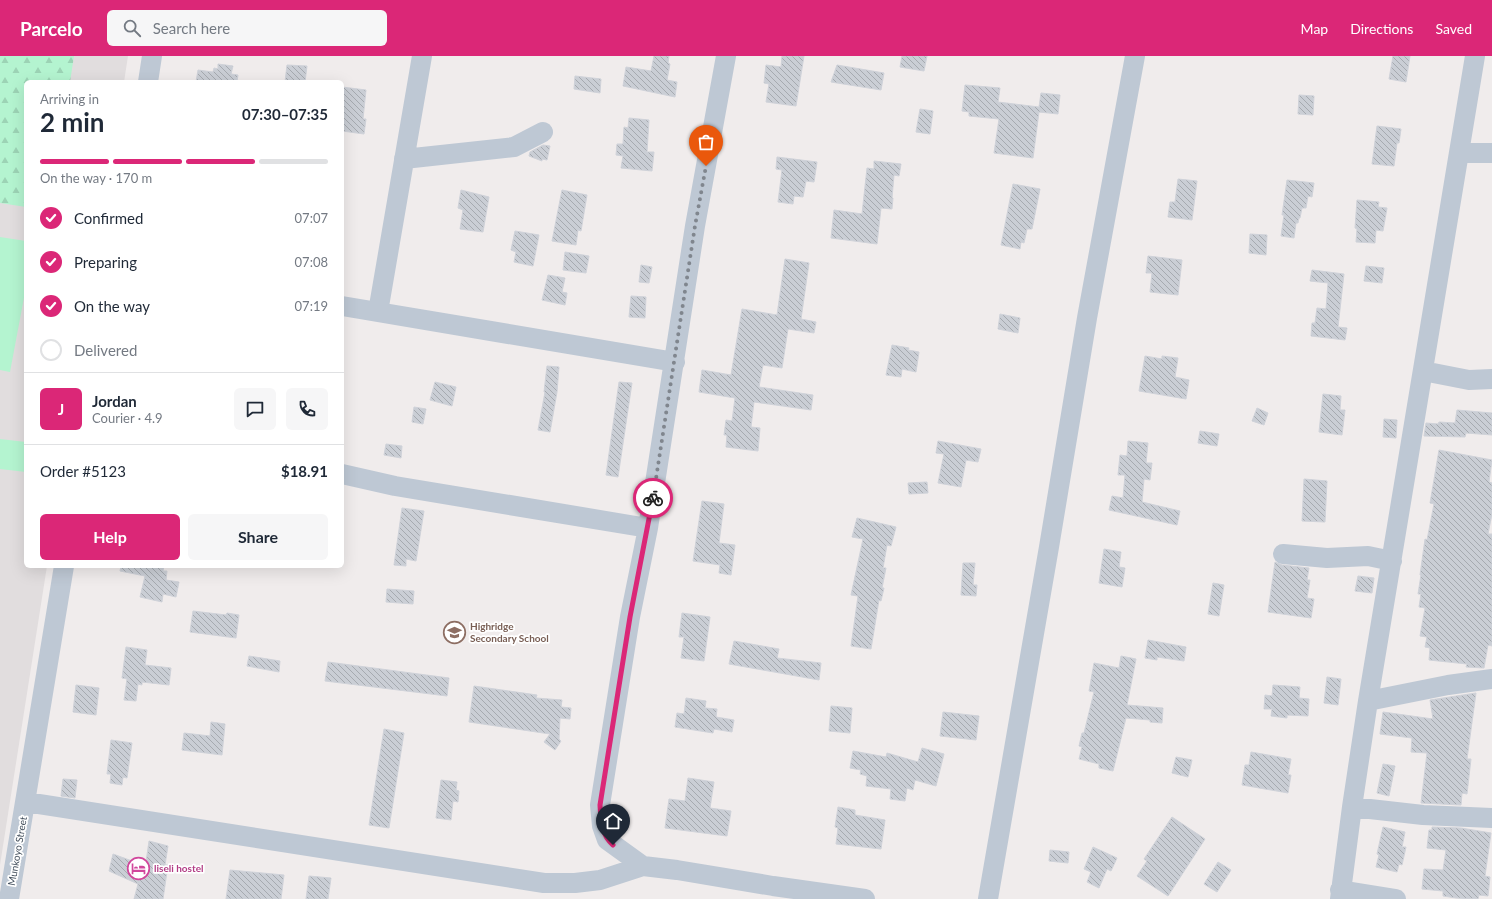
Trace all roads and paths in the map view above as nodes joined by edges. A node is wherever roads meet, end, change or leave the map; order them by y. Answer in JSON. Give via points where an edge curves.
{"nodes":[{"id":1,"x":152,"y":56,"type":"edge"},
{"id":2,"x":422,"y":56,"type":"edge"},
{"id":3,"x":726,"y":56,"type":"edge"},
{"id":4,"x":1135,"y":56,"type":"edge"},
{"id":5,"x":1475,"y":56,"type":"edge"},
{"id":6,"x":148,"y":80,"type":"edge"},
{"id":7,"x":543,"y":132,"type":"dead end"},
{"id":8,"x":1459,"y":153,"type":"junction"},
{"id":9,"x":1492,"y":154,"type":"edge"},
{"id":10,"x":404,"y":159,"type":"junction"},
{"id":11,"x":344,"y":306,"type":"edge"},
{"id":12,"x":378,"y":312,"type":"junction"},
{"id":13,"x":675,"y":362,"type":"junction"},
{"id":14,"x":1423,"y":371,"type":"junction"},
{"id":15,"x":1492,"y":379,"type":"edge"},
{"id":16,"x":344,"y":474,"type":"edge"},
{"id":17,"x":648,"y":528,"type":"junction"},
{"id":18,"x":1283,"y":554,"type":"dead end"},
{"id":19,"x":1392,"y":561,"type":"junction"},
{"id":20,"x":64,"y":568,"type":"edge"},
{"id":21,"x":1492,"y":679,"type":"edge"},
{"id":22,"x":1368,"y":701,"type":"junction"},
{"id":23,"x":26,"y":802,"type":"junction"},
{"id":24,"x":1352,"y":807,"type":"junction"},
{"id":25,"x":1492,"y":818,"type":"edge"},
{"id":26,"x":643,"y":866,"type":"junction"},
{"id":27,"x":1340,"y":894,"type":"edge"},
{"id":28,"x":9,"y":899,"type":"edge"},
{"id":29,"x":865,"y":899,"type":"edge"},
{"id":30,"x":988,"y":899,"type":"edge"},
{"id":31,"x":1396,"y":899,"type":"edge"}],
"edges":[{"from":1,"to":6,"type":"street"},
{"from":2,"to":10,"type":"street"},
{"from":3,"to":13,"type":"street","via":[[695,226]]},
{"from":4,"to":30,"type":"street","via":[[1087,318]]},
{"from":5,"to":8,"type":"street"},
{"from":7,"to":10,"type":"street","via":[[514,147]]},
{"from":8,"to":9,"type":"street"},
{"from":8,"to":14,"type":"street"},
{"from":10,"to":12,"type":"street"},
{"from":11,"to":12,"type":"street"},
{"from":12,"to":13,"type":"street"},
{"from":13,"to":17,"type":"street"},
{"from":14,"to":15,"type":"street","via":[[1469,380]]},
{"from":14,"to":19,"type":"street"},
{"from":16,"to":17,"type":"street","via":[[395,486]]},
{"from":17,"to":26,"type":"street","via":[[630,617],[600,805],[602,826],[607,840]]},
{"from":18,"to":19,"type":"street","via":[[1327,558],[1368,556]]},
{"from":19,"to":22,"type":"street"},
{"from":20,"to":23,"type":"street","name":"Munkoyo Street"},
{"from":21,"to":22,"type":"street"},
{"from":22,"to":24,"type":"street"},
{"from":23,"to":26,"type":"street","via":[[544,882],[575,883],[600,880]]},
{"from":23,"to":28,"type":"street","name":"Munkoyo Street"},
{"from":24,"to":25,"type":"street","via":[[1423,815]]},
{"from":24,"to":27,"type":"street"},
{"from":26,"to":29,"type":"street"},
{"from":27,"to":31,"type":"street"}]}
